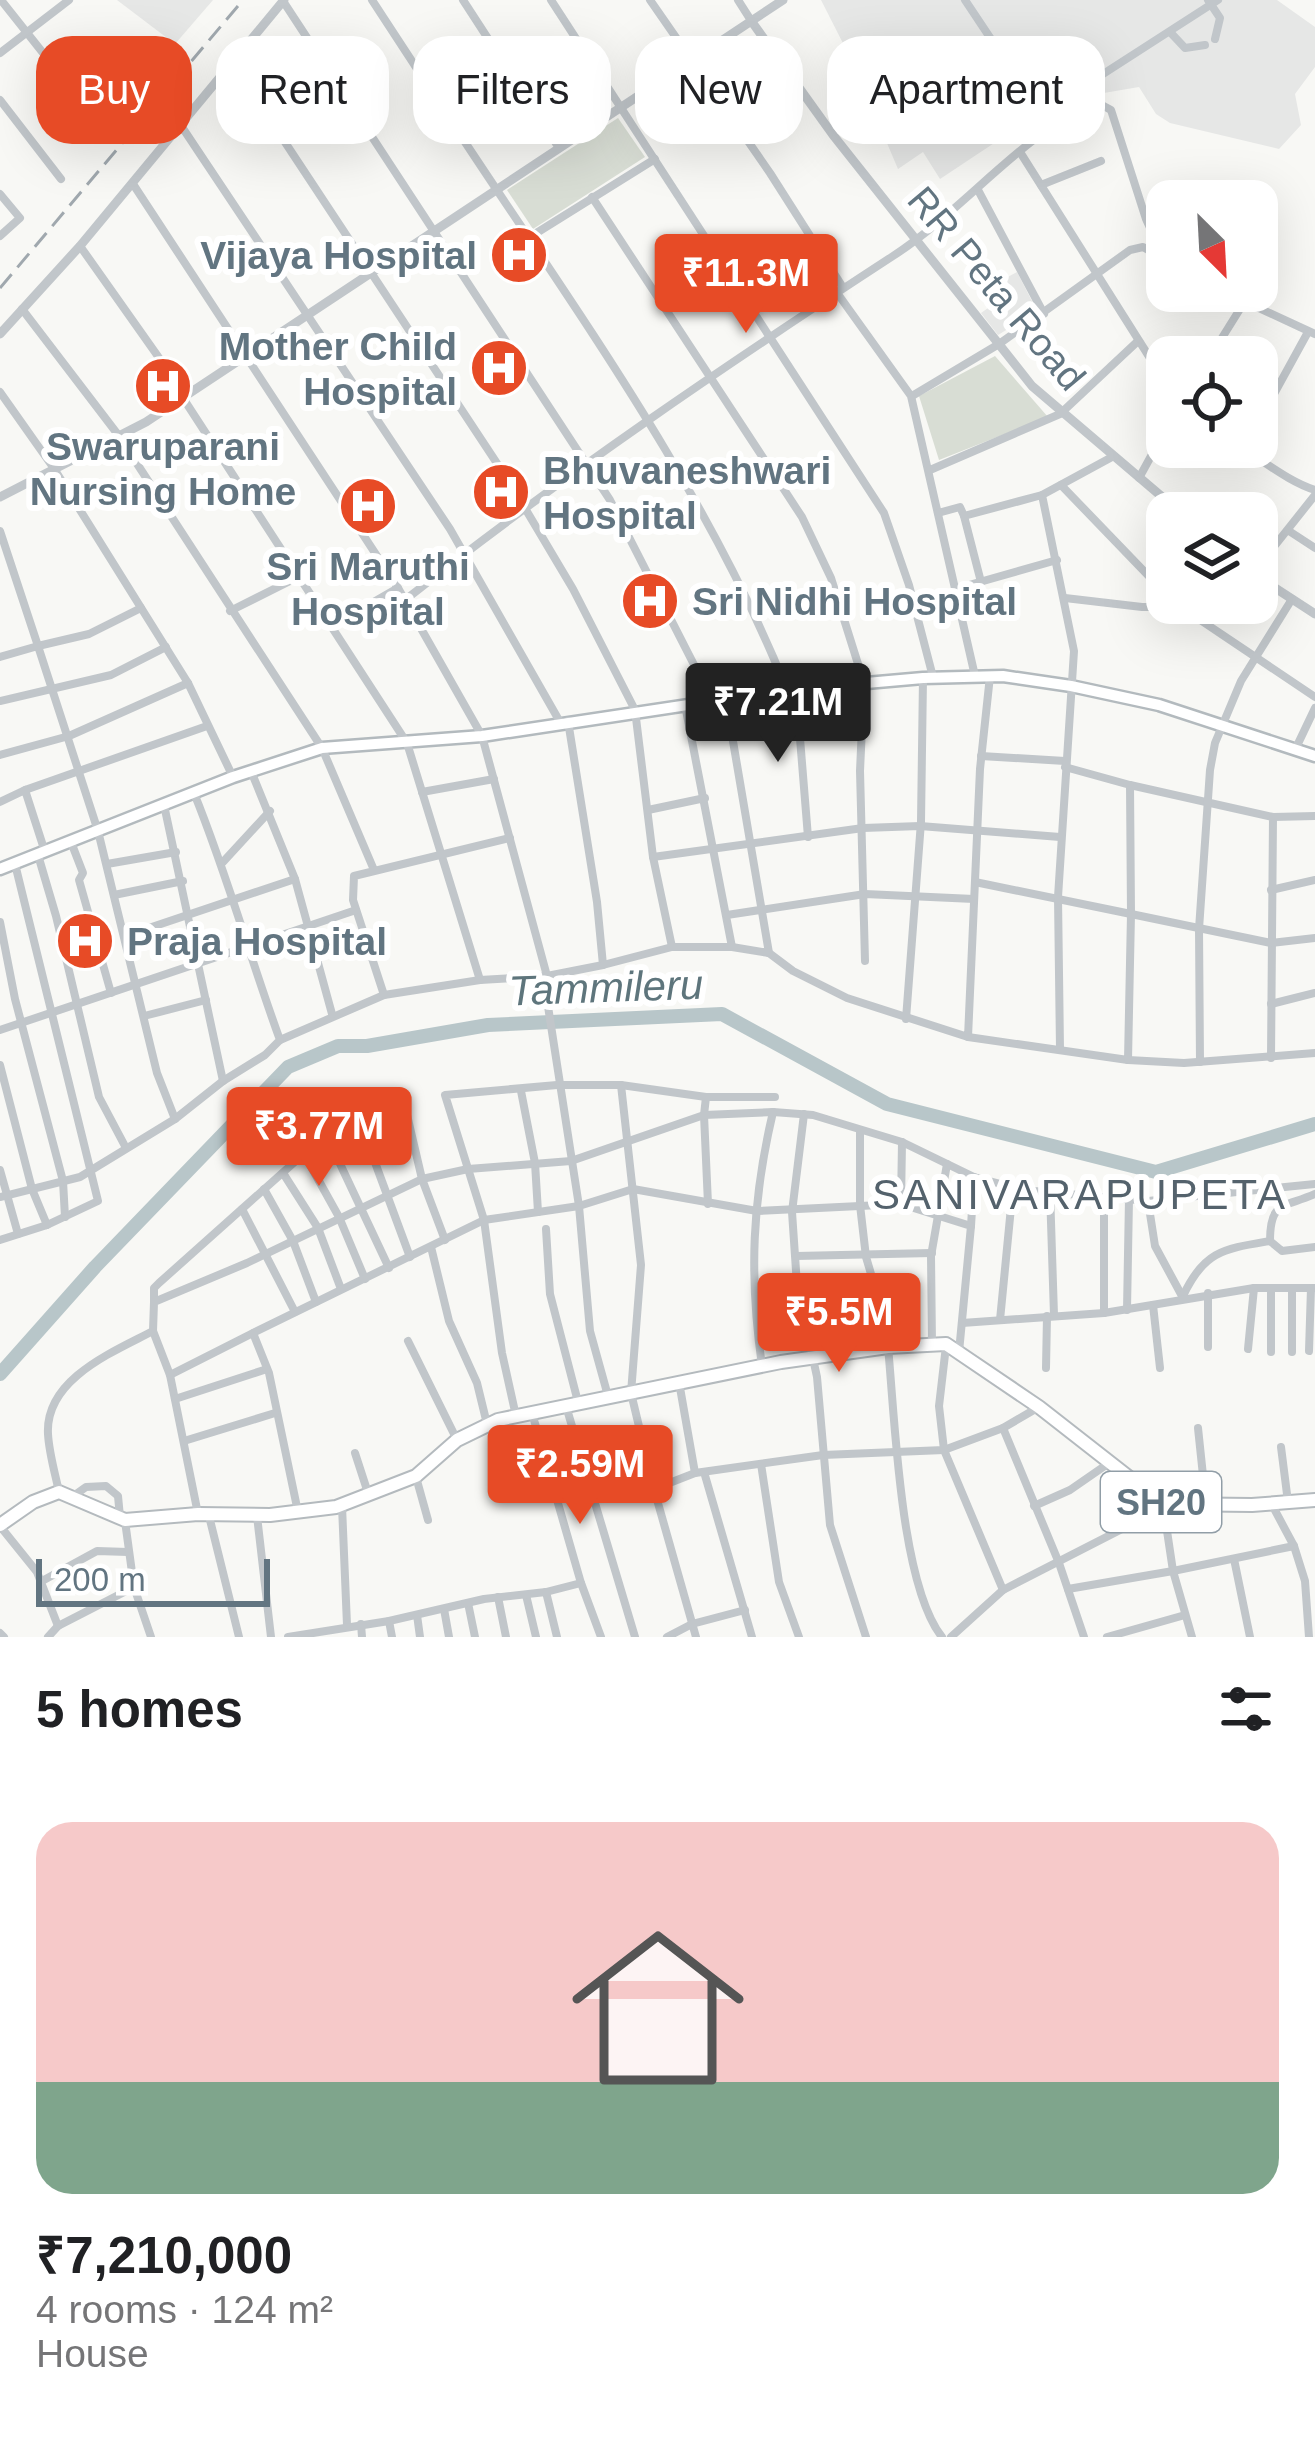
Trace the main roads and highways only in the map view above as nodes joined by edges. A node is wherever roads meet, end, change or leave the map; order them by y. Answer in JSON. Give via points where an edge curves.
{"nodes":[{"id":1,"x":1315,"y":756,"type":"edge"},
{"id":2,"x":0,"y":869,"type":"edge"},
{"id":3,"x":1315,"y":1500,"type":"edge"},
{"id":4,"x":0,"y":1526,"type":"edge"}],
"edges":[{"from":1,"to":2,"type":"main road","via":[[1160,705],[1072,686],[975,676],[791,689],[482,736],[322,748]]},
{"from":3,"to":4,"type":"main road","number":"SH20","via":[[1162,1504],[1039,1407],[939,1345],[762,1366],[516,1416],[458,1440],[416,1476],[342,1505],[123,1519],[65,1495],[33,1502]]}]}
